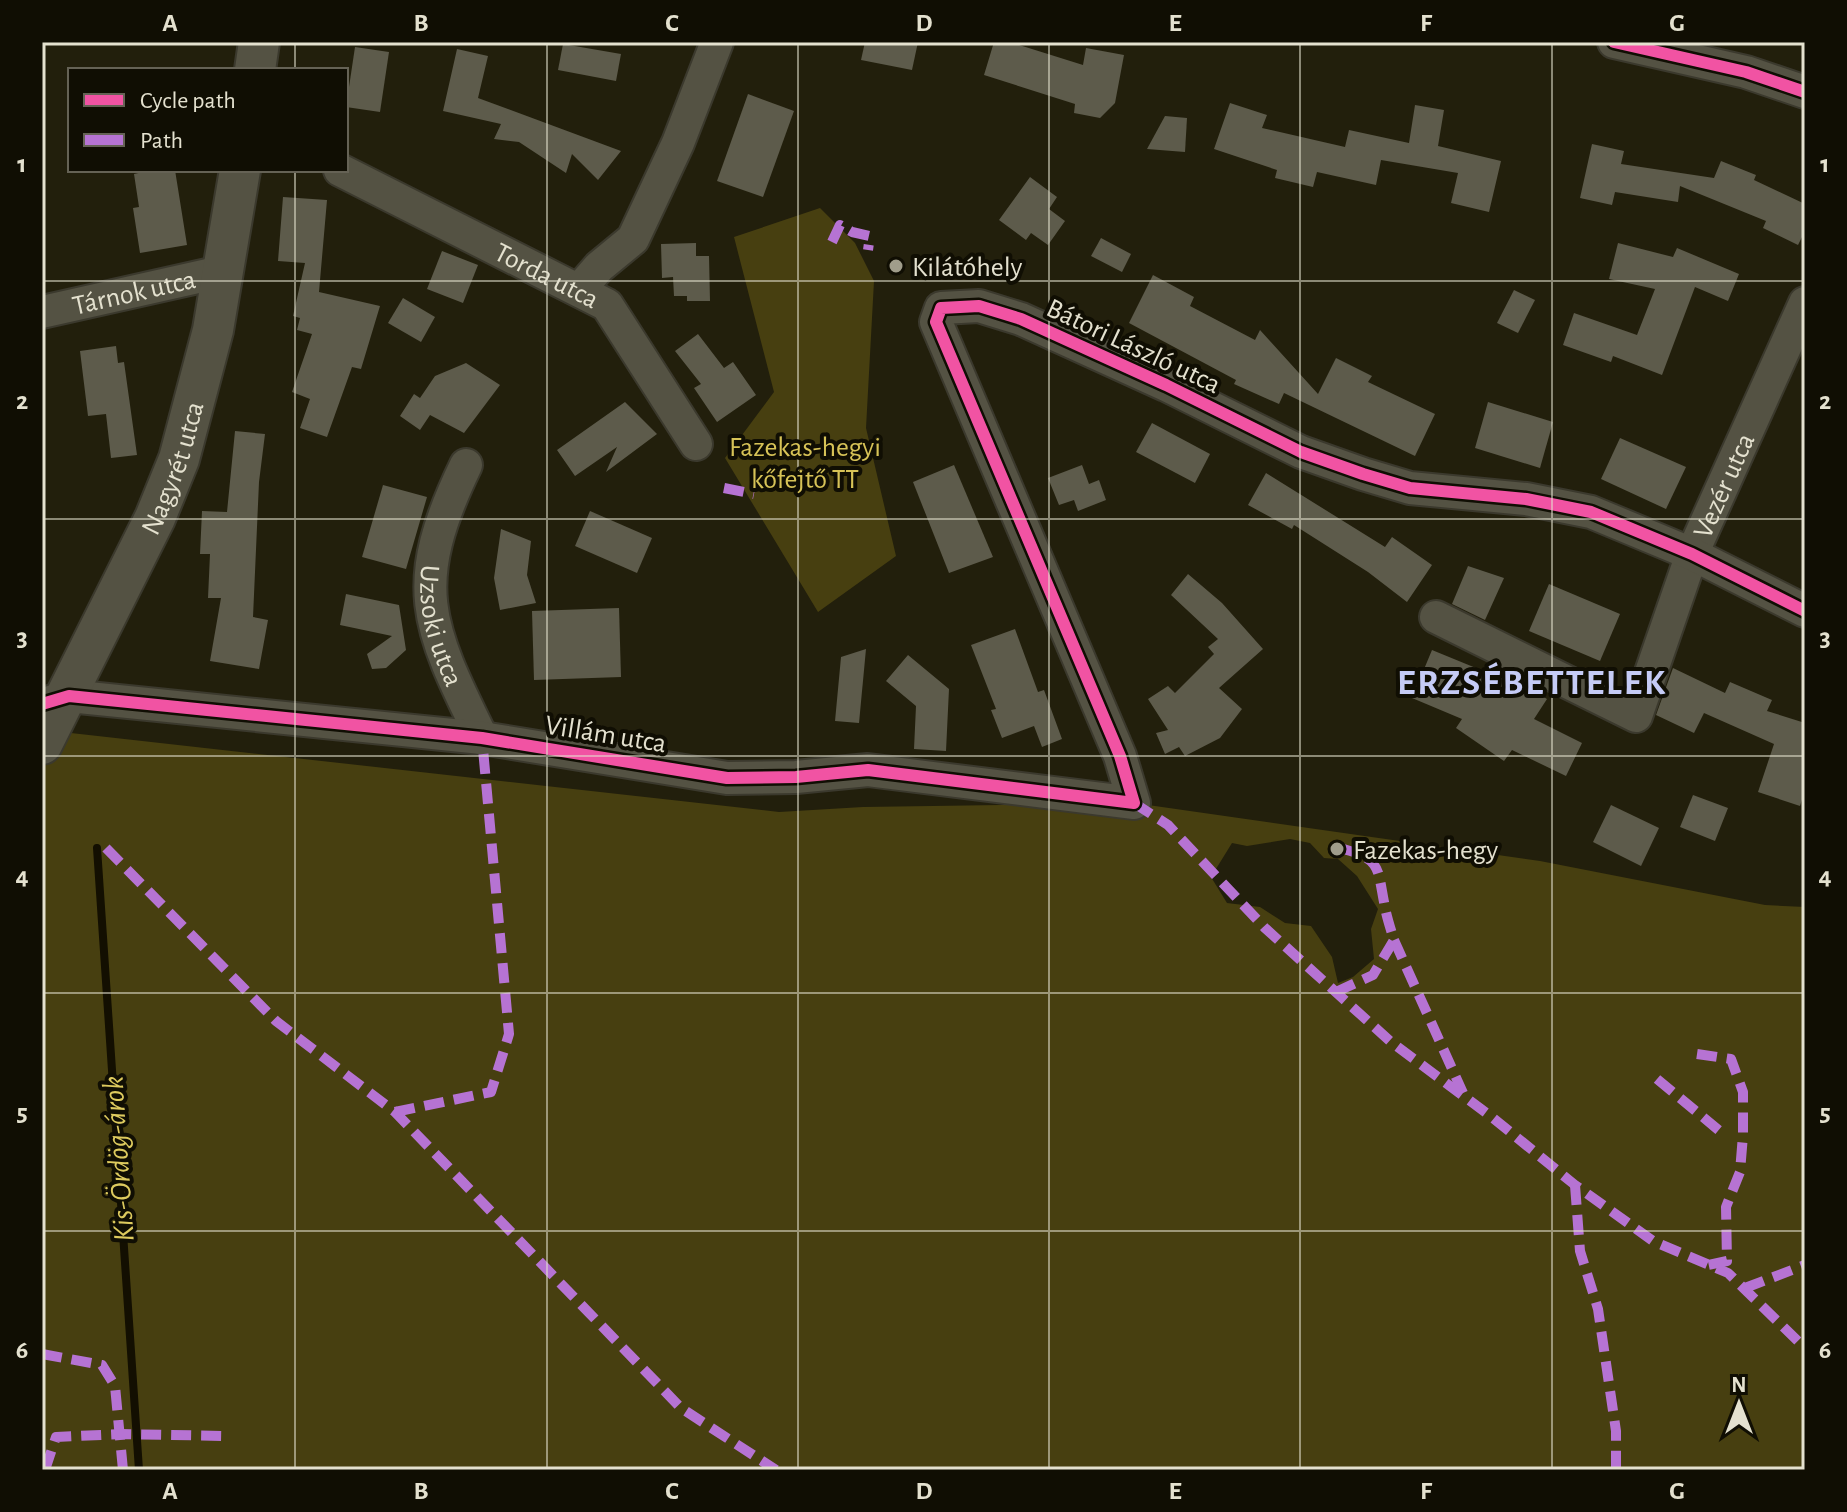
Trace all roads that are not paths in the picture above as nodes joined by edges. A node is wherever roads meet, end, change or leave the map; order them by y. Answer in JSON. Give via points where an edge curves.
{"nodes":[{"id":1,"x":259,"y":42,"type":"edge"},
{"id":2,"x":717,"y":42,"type":"edge"},
{"id":3,"x":1614,"y":42,"type":"edge"},
{"id":4,"x":255,"y":68,"type":"edge"},
{"id":5,"x":1805,"y":92,"type":"edge"},
{"id":6,"x":240,"y":172,"type":"edge"},
{"id":7,"x":344,"y":172,"type":"edge"},
{"id":8,"x":225,"y":271,"type":"junction"},
{"id":9,"x":579,"y":290,"type":"junction"},
{"id":10,"x":1805,"y":303,"type":"edge"},
{"id":11,"x":42,"y":312,"type":"edge"},
{"id":12,"x":696,"y":444,"type":"dead end"},
{"id":13,"x":466,"y":465,"type":"dead end"},
{"id":14,"x":1692,"y":554,"type":"junction"},
{"id":15,"x":1805,"y":611,"type":"edge"},
{"id":16,"x":1436,"y":617,"type":"dead end"},
{"id":17,"x":55,"y":700,"type":"edge"},
{"id":18,"x":482,"y":738,"type":"junction"},
{"id":19,"x":42,"y":744,"type":"edge"},
{"id":20,"x":1134,"y":803,"type":"joint"}],
"edges":[{"from":1,"to":4,"type":"street"},
{"from":2,"to":9,"type":"street","via":[[633,239]]},
{"from":3,"to":5,"type":"street","via":[[1746,72]]},
{"from":6,"to":8,"type":"street","name":"Nagyrét utca"},
{"from":7,"to":9,"type":"street","name":"Torda utca"},
{"from":8,"to":11,"type":"street","name":"Tárnok utca"},
{"from":8,"to":17,"type":"street","name":"Nagyrét utca","via":[[169,487]]},
{"from":9,"to":12,"type":"street","name":"Torda utca","via":[[607,305]]},
{"from":10,"to":14,"type":"street","name":"Vezér utca"},
{"from":13,"to":18,"type":"street","name":"Uzsoki utca","via":[[438,529],[428,593],[443,658]]},
{"from":14,"to":15,"type":"street","name":"Bátori László utca"},
{"from":14,"to":16,"type":"street","name":"Vezér utca","via":[[1636,716]]},
{"from":14,"to":20,"type":"street","name":"Bátori László utca","via":[[1591,512],[1526,499],[1410,488],[1363,474],[1301,452],[1021,319],[979,306],[941,308],[936,322],[1120,756]]},
{"from":17,"to":18,"type":"street","name":"Villám utca"},
{"from":17,"to":19,"type":"street","name":"Nagyrét utca"},
{"from":18,"to":20,"type":"street","name":"Villám utca","via":[[727,778],[868,770]]}]}
